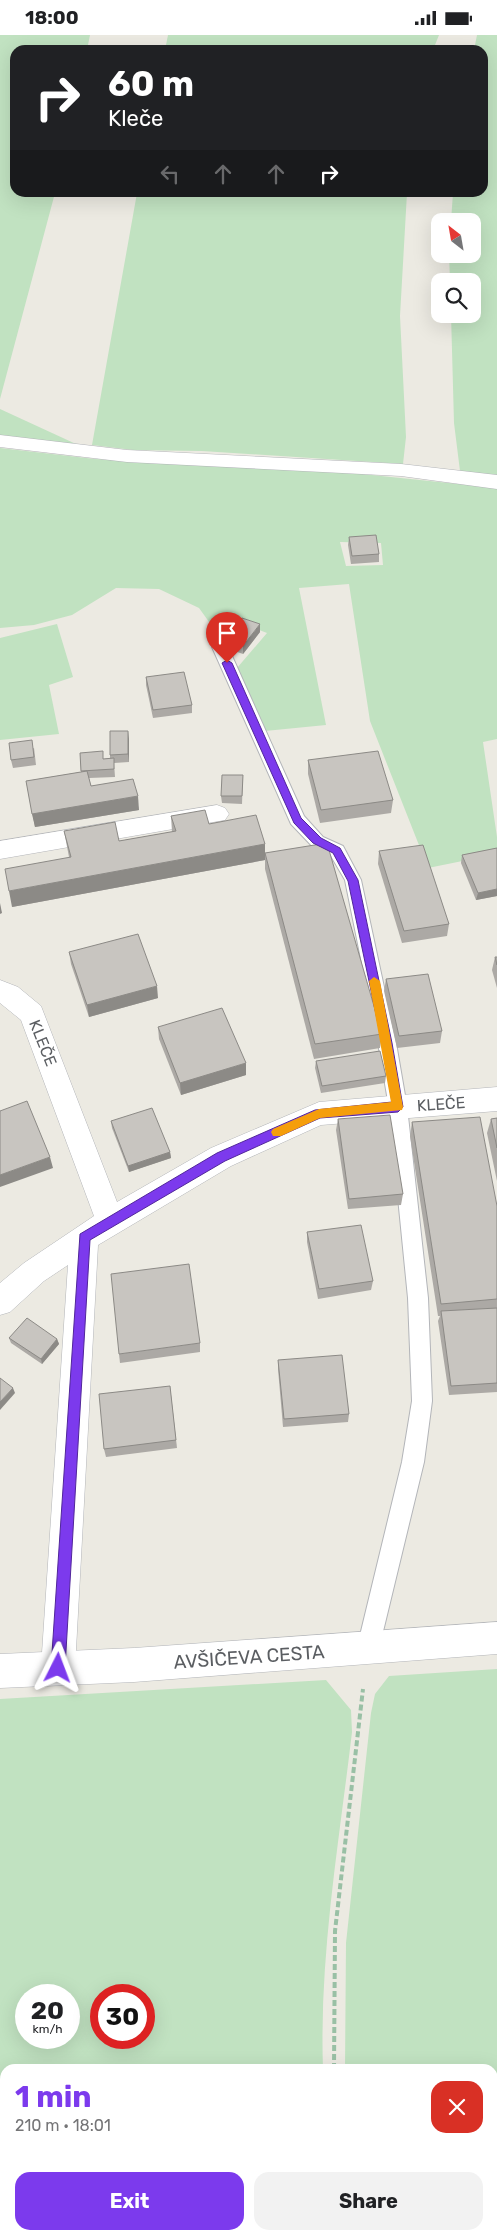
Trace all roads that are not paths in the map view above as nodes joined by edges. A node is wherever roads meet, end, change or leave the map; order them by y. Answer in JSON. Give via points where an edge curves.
{"nodes":[{"id":1,"x":0,"y":441,"type":"edge"},
{"id":2,"x":497,"y":482,"type":"edge"},
{"id":3,"x":220,"y":647,"type":"dead end"},
{"id":4,"x":217,"y":814,"type":"dead end"},
{"id":5,"x":0,"y":850,"type":"edge"},
{"id":6,"x":0,"y":991,"type":"edge"},
{"id":7,"x":497,"y":1099,"type":"edge"},
{"id":8,"x":398,"y":1107,"type":"junction"},
{"id":9,"x":110,"y":1221,"type":"junction"},
{"id":10,"x":84,"y":1237,"type":"junction"},
{"id":11,"x":0,"y":1302,"type":"edge"},
{"id":12,"x":497,"y":1638,"type":"edge"},
{"id":13,"x":368,"y":1648,"type":"junction"},
{"id":14,"x":58,"y":1668,"type":"junction"},
{"id":15,"x":0,"y":1671,"type":"edge"}],
"edges":[{"from":1,"to":2,"type":"street","via":[[127,456],[401,470]]},
{"from":3,"to":8,"type":"lane","via":[[297,820],[317,841],[337,851],[353,880]]},
{"from":4,"to":5,"type":"street"},
{"from":6,"to":9,"type":"street","name":"KLEČE","via":[[32,1014]]},
{"from":7,"to":8,"type":"street","name":"KLEČE"},
{"from":8,"to":9,"type":"street","name":"KLEČE","via":[[319,1114],[221,1157]]},
{"from":8,"to":13,"type":"lane","via":[[418,1298],[422,1401],[413,1462]]},
{"from":9,"to":10,"type":"street","name":"KLEČE"},
{"from":10,"to":11,"type":"street","name":"KLEČE","via":[[34,1272]]},
{"from":10,"to":14,"type":"street"},
{"from":12,"to":13,"type":"street","name":"AVŠIČEVA CESTA"},
{"from":13,"to":14,"type":"street","name":"AVŠIČEVA CESTA"},
{"from":14,"to":15,"type":"street","name":"AVŠIČEVA CESTA"}]}
